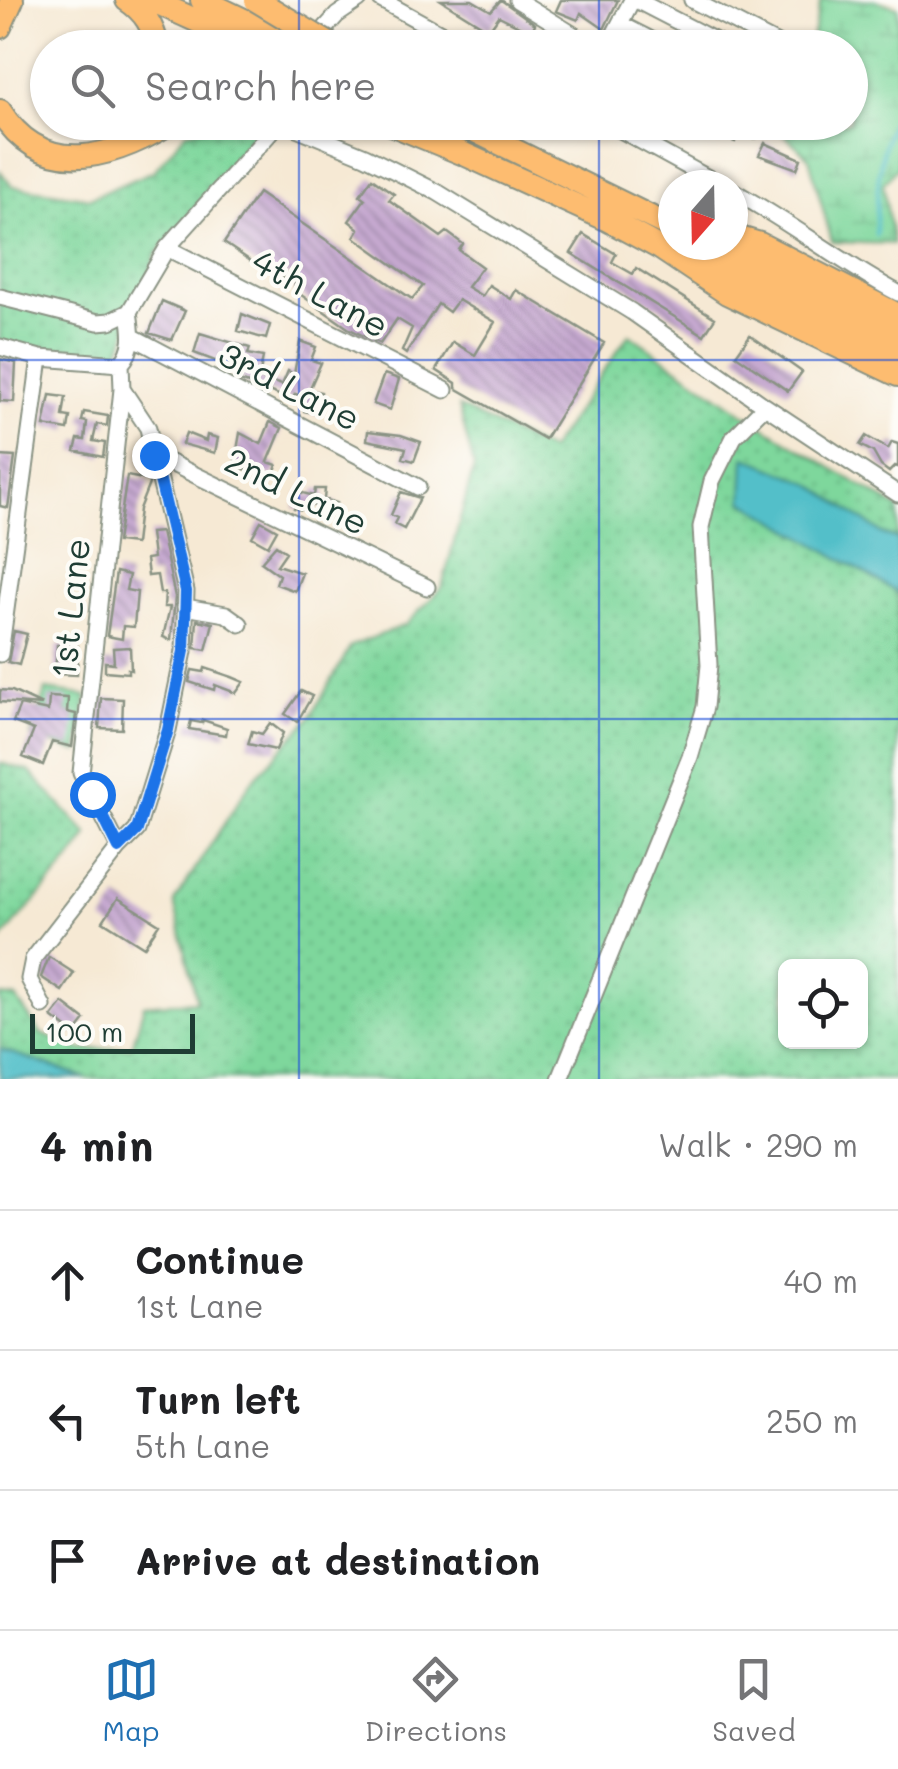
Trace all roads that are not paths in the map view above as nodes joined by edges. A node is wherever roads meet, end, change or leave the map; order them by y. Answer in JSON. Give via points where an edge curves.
{"nodes":[{"id":1,"x":12,"y":0,"type":"edge"},
{"id":2,"x":127,"y":0,"type":"edge"},
{"id":3,"x":151,"y":0,"type":"edge"},
{"id":4,"x":202,"y":0,"type":"edge"},
{"id":5,"x":256,"y":0,"type":"edge"},
{"id":6,"x":359,"y":0,"type":"edge"},
{"id":7,"x":381,"y":0,"type":"edge"},
{"id":8,"x":517,"y":0,"type":"edge"},
{"id":9,"x":634,"y":0,"type":"edge"},
{"id":10,"x":692,"y":0,"type":"edge"},
{"id":11,"x":620,"y":24,"type":"junction"},
{"id":12,"x":0,"y":27,"type":"edge"},
{"id":13,"x":151,"y":30,"type":"edge"},
{"id":14,"x":217,"y":30,"type":"edge"},
{"id":15,"x":267,"y":30,"type":"edge"},
{"id":16,"x":306,"y":30,"type":"edge"},
{"id":17,"x":321,"y":30,"type":"edge"},
{"id":18,"x":435,"y":30,"type":"edge"},
{"id":19,"x":566,"y":30,"type":"edge"},
{"id":20,"x":616,"y":30,"type":"edge"},
{"id":21,"x":632,"y":30,"type":"edge"},
{"id":22,"x":694,"y":30,"type":"edge"},
{"id":23,"x":750,"y":30,"type":"edge"},
{"id":24,"x":0,"y":90,"type":"edge"},
{"id":25,"x":0,"y":111,"type":"edge"},
{"id":26,"x":30,"y":129,"type":"edge"},
{"id":27,"x":50,"y":140,"type":"edge"},
{"id":28,"x":104,"y":140,"type":"edge"},
{"id":29,"x":138,"y":140,"type":"edge"},
{"id":30,"x":265,"y":140,"type":"edge"},
{"id":31,"x":325,"y":140,"type":"edge"},
{"id":32,"x":430,"y":140,"type":"edge"},
{"id":33,"x":459,"y":140,"type":"edge"},
{"id":34,"x":492,"y":140,"type":"edge"},
{"id":35,"x":514,"y":140,"type":"edge"},
{"id":36,"x":639,"y":140,"type":"edge"},
{"id":37,"x":694,"y":170,"type":"edge"},
{"id":38,"x":748,"y":200,"type":"edge"},
{"id":39,"x":658,"y":225,"type":"edge"},
{"id":40,"x":658,"y":226,"type":"edge"},
{"id":41,"x":658,"y":227,"type":"edge"},
{"id":42,"x":748,"y":232,"type":"edge"},
{"id":43,"x":748,"y":239,"type":"edge"},
{"id":44,"x":167,"y":248,"type":"junction"},
{"id":45,"x":748,"y":251,"type":"edge"},
{"id":46,"x":692,"y":260,"type":"edge"},
{"id":47,"x":721,"y":260,"type":"edge"},
{"id":48,"x":734,"y":260,"type":"edge"},
{"id":49,"x":744,"y":260,"type":"edge"},
{"id":50,"x":898,"y":293,"type":"edge"},
{"id":51,"x":0,"y":298,"type":"edge"},
{"id":52,"x":898,"y":304,"type":"edge"},
{"id":53,"x":129,"y":312,"type":"junction"},
{"id":54,"x":898,"y":315,"type":"edge"},
{"id":55,"x":898,"y":326,"type":"edge"},
{"id":56,"x":898,"y":336,"type":"edge"},
{"id":57,"x":133,"y":337,"type":"junction"},
{"id":58,"x":898,"y":346,"type":"edge"},
{"id":59,"x":0,"y":347,"type":"edge"},
{"id":60,"x":898,"y":357,"type":"edge"},
{"id":61,"x":40,"y":358,"type":"junction"},
{"id":62,"x":121,"y":364,"type":"junction"},
{"id":63,"x":898,"y":367,"type":"edge"},
{"id":64,"x":898,"y":375,"type":"edge"},
{"id":65,"x":122,"y":388,"type":"junction"},
{"id":66,"x":445,"y":390,"type":"dead end"},
{"id":67,"x":765,"y":406,"type":"junction"},
{"id":68,"x":154,"y":455,"type":"junction"},
{"id":69,"x":418,"y":487,"type":"dead end"},
{"id":70,"x":898,"y":494,"type":"edge"},
{"id":71,"x":427,"y":587,"type":"dead end"},
{"id":72,"x":186,"y":607,"type":"junction"},
{"id":73,"x":240,"y":624,"type":"dead end"},
{"id":74,"x":0,"y":654,"type":"edge"},
{"id":75,"x":119,"y":848,"type":"junction"},
{"id":76,"x":43,"y":1006,"type":"dead end"},
{"id":77,"x":560,"y":1079,"type":"edge"}],
"edges":[{"from":1,"to":12,"type":"highway"},
{"from":2,"to":13,"type":"highway","via":[[142,10]]},
{"from":3,"to":14,"type":"highway"},
{"from":4,"to":15,"type":"highway"},
{"from":5,"to":16,"type":"highway","bridge":true},
{"from":6,"to":17,"type":"street"},
{"from":7,"to":18,"type":"street"},
{"from":8,"to":19,"type":"street"},
{"from":9,"to":11,"type":"street"},
{"from":9,"to":22,"type":"street"},
{"from":10,"to":23,"type":"street"},
{"from":11,"to":20,"type":"street"},
{"from":11,"to":21,"type":"street"},
{"from":24,"to":26,"type":"highway"},
{"from":25,"to":29,"type":"highway","via":[[33,146],[64,156],[96,156]]},
{"from":27,"to":28,"type":"highway"},
{"from":30,"to":44,"type":"street"},
{"from":31,"to":67,"type":"street","via":[[437,192],[632,312]]},
{"from":32,"to":64,"type":"highway","via":[[608,220],[727,293]]},
{"from":33,"to":41,"type":"highway"},
{"from":34,"to":40,"type":"highway"},
{"from":35,"to":39,"type":"highway"},
{"from":36,"to":37,"type":"street"},
{"from":38,"to":50,"type":"street"},
{"from":42,"to":52,"type":"highway"},
{"from":43,"to":54,"type":"highway"},
{"from":44,"to":53,"type":"street"},
{"from":44,"to":66,"type":"street","name":"4th Lane"},
{"from":45,"to":55,"type":"highway"},
{"from":46,"to":63,"type":"highway"},
{"from":47,"to":60,"type":"highway"},
{"from":48,"to":58,"type":"highway"},
{"from":49,"to":56,"type":"highway"},
{"from":51,"to":53,"type":"street","via":[[98,322]]},
{"from":53,"to":57,"type":"street"},
{"from":57,"to":62,"type":"street"},
{"from":57,"to":69,"type":"street","name":"3rd Lane"},
{"from":59,"to":61,"type":"street"},
{"from":61,"to":62,"type":"street"},
{"from":61,"to":74,"type":"street"},
{"from":62,"to":65,"type":"street","name":"1st Lane"},
{"from":65,"to":68,"type":"street","via":[[148,428]]},
{"from":65,"to":75,"type":"street","name":"1st Lane","via":[[82,773]]},
{"from":67,"to":70,"type":"street"},
{"from":67,"to":77,"type":"street","via":[[734,438],[712,481],[701,527],[709,665],[690,757]]},
{"from":68,"to":71,"type":"street","name":"2nd Lane"},
{"from":68,"to":72,"type":"street"},
{"from":72,"to":73,"type":"street","via":[[226,614]]},
{"from":72,"to":75,"type":"street","via":[[168,730],[137,830]]},
{"from":75,"to":76,"type":"street","via":[[33,959],[28,979]]}]}
